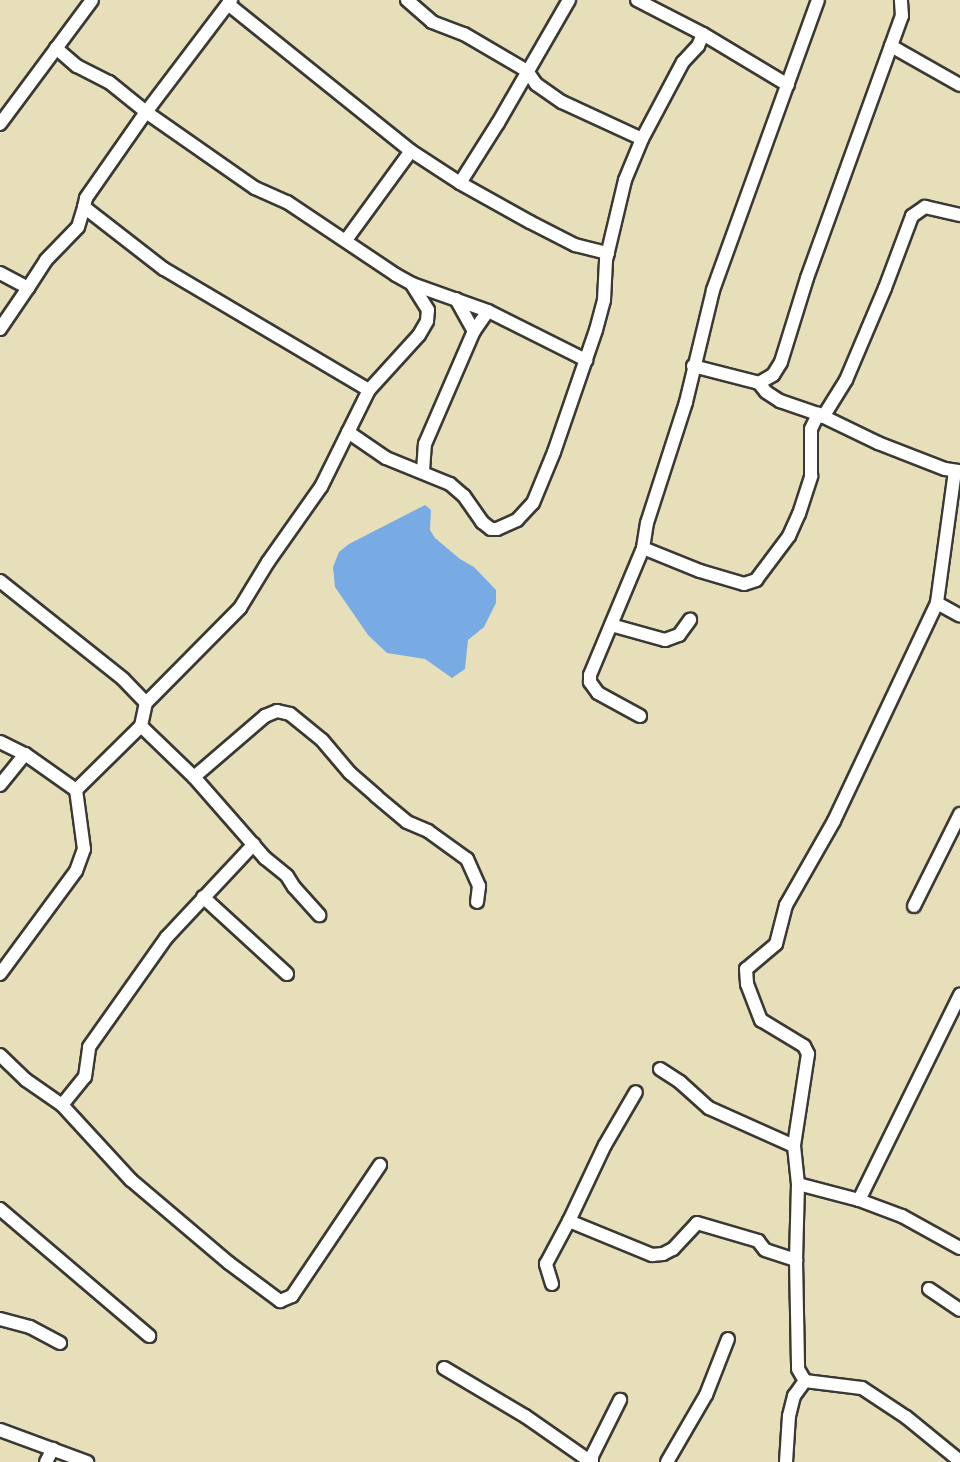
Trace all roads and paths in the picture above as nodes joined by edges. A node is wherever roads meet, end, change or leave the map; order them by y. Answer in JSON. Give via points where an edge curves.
{"nodes":[{"id":1,"x":92,"y":0,"type":"edge"},
{"id":2,"x":407,"y":0,"type":"edge"},
{"id":3,"x":569,"y":0,"type":"edge"},
{"id":4,"x":637,"y":0,"type":"edge"},
{"id":5,"x":818,"y":0,"type":"edge"},
{"id":6,"x":901,"y":0,"type":"edge"},
{"id":7,"x":230,"y":2,"type":"edge"},
{"id":8,"x":703,"y":34,"type":"junction"},
{"id":9,"x":891,"y":46,"type":"junction"},
{"id":10,"x":56,"y":48,"type":"junction"},
{"id":11,"x":527,"y":71,"type":"junction"},
{"id":12,"x":788,"y":85,"type":"junction"},
{"id":13,"x":960,"y":85,"type":"edge"},
{"id":14,"x":146,"y":112,"type":"junction"},
{"id":15,"x":0,"y":124,"type":"edge"},
{"id":16,"x":642,"y":140,"type":"junction"},
{"id":17,"x":411,"y":151,"type":"junction"},
{"id":18,"x":460,"y":183,"type":"junction"},
{"id":19,"x":84,"y":207,"type":"junction"},
{"id":20,"x":960,"y":215,"type":"edge"},
{"id":21,"x":346,"y":240,"type":"junction"},
{"id":22,"x":608,"y":253,"type":"junction"},
{"id":23,"x":0,"y":273,"type":"edge"},
{"id":24,"x":412,"y":284,"type":"junction"},
{"id":25,"x":28,"y":288,"type":"junction"},
{"id":26,"x":456,"y":299,"type":"junction"},
{"id":27,"x":488,"y":311,"type":"junction"},
{"id":28,"x":0,"y":329,"type":"edge"},
{"id":29,"x":474,"y":331,"type":"junction"},
{"id":30,"x":586,"y":360,"type":"junction"},
{"id":31,"x":693,"y":366,"type":"junction"},
{"id":32,"x":759,"y":383,"type":"junction"},
{"id":33,"x":369,"y":390,"type":"junction"},
{"id":34,"x":821,"y":416,"type":"junction"},
{"id":35,"x":348,"y":432,"type":"junction"},
{"id":36,"x":423,"y":471,"type":"junction"},
{"id":37,"x":957,"y":471,"type":"edge"},
{"id":38,"x":643,"y":548,"type":"junction"},
{"id":39,"x":0,"y":581,"type":"edge"},
{"id":40,"x":937,"y":603,"type":"junction"},
{"id":41,"x":960,"y":616,"type":"edge"},
{"id":42,"x":690,"y":620,"type":"dead end"},
{"id":43,"x":611,"y":625,"type":"junction"},
{"id":44,"x":146,"y":704,"type":"junction"},
{"id":45,"x":640,"y":716,"type":"dead end"},
{"id":46,"x":141,"y":726,"type":"junction"},
{"id":47,"x":0,"y":742,"type":"edge"},
{"id":48,"x":25,"y":754,"type":"junction"},
{"id":49,"x":194,"y":777,"type":"junction"},
{"id":50,"x":0,"y":785,"type":"edge"},
{"id":51,"x":76,"y":790,"type":"junction"},
{"id":52,"x":960,"y":814,"type":"edge"},
{"id":53,"x":956,"y":830,"type":"edge"},
{"id":54,"x":254,"y":844,"type":"junction"},
{"id":55,"x":203,"y":897,"type":"junction"},
{"id":56,"x":477,"y":902,"type":"dead end"},
{"id":57,"x":914,"y":906,"type":"dead end"},
{"id":58,"x":319,"y":915,"type":"dead end"},
{"id":59,"x":0,"y":974,"type":"edge"},
{"id":60,"x":287,"y":974,"type":"dead end"},
{"id":61,"x":960,"y":995,"type":"edge"},
{"id":62,"x":0,"y":1055,"type":"edge"},
{"id":63,"x":660,"y":1069,"type":"dead end"},
{"id":64,"x":636,"y":1092,"type":"dead end"},
{"id":65,"x":62,"y":1105,"type":"junction"},
{"id":66,"x":794,"y":1146,"type":"junction"},
{"id":67,"x":380,"y":1165,"type":"dead end"},
{"id":68,"x":798,"y":1184,"type":"junction"},
{"id":69,"x":859,"y":1200,"type":"junction"},
{"id":70,"x":0,"y":1209,"type":"edge"},
{"id":71,"x":569,"y":1221,"type":"junction"},
{"id":72,"x":960,"y":1248,"type":"edge"},
{"id":73,"x":796,"y":1260,"type":"junction"},
{"id":74,"x":552,"y":1284,"type":"dead end"},
{"id":75,"x":929,"y":1290,"type":"dead end"},
{"id":76,"x":960,"y":1310,"type":"edge"},
{"id":77,"x":0,"y":1319,"type":"edge"},
{"id":78,"x":149,"y":1336,"type":"dead end"},
{"id":79,"x":728,"y":1338,"type":"dead end"},
{"id":80,"x":60,"y":1343,"type":"dead end"},
{"id":81,"x":444,"y":1368,"type":"dead end"},
{"id":82,"x":805,"y":1381,"type":"junction"},
{"id":83,"x":620,"y":1400,"type":"dead end"},
{"id":84,"x":0,"y":1430,"type":"edge"},
{"id":85,"x":53,"y":1449,"type":"junction"},
{"id":86,"x":790,"y":1460,"type":"edge"},
{"id":87,"x":960,"y":1461,"type":"edge"},
{"id":88,"x":46,"y":1462,"type":"edge"},
{"id":89,"x":87,"y":1462,"type":"edge"},
{"id":90,"x":592,"y":1462,"type":"edge"},
{"id":91,"x":667,"y":1462,"type":"edge"}],
"edges":[{"from":1,"to":10,"type":"street"},
{"from":2,"to":11,"type":"street","via":[[438,26],[464,34]]},
{"from":3,"to":11,"type":"street"},
{"from":4,"to":8,"type":"street"},
{"from":5,"to":12,"type":"street"},
{"from":6,"to":9,"type":"street","via":[[902,16]]},
{"from":7,"to":14,"type":"street"},
{"from":7,"to":17,"type":"street"},
{"from":8,"to":12,"type":"street"},
{"from":8,"to":16,"type":"street","via":[[683,62]]},
{"from":9,"to":13,"type":"street"},
{"from":9,"to":32,"type":"street","via":[[780,362],[772,375]]},
{"from":10,"to":14,"type":"street","via":[[77,66],[109,82]]},
{"from":10,"to":15,"type":"street"},
{"from":11,"to":16,"type":"street","via":[[536,84],[562,102]]},
{"from":11,"to":18,"type":"street"},
{"from":12,"to":31,"type":"street","via":[[718,273]]},
{"from":14,"to":19,"type":"street","via":[[86,198]]},
{"from":14,"to":21,"type":"street","via":[[255,188],[287,202]]},
{"from":16,"to":22,"type":"street","via":[[625,180]]},
{"from":17,"to":18,"type":"street"},
{"from":17,"to":21,"type":"street"},
{"from":18,"to":22,"type":"street","via":[[575,245]]},
{"from":19,"to":25,"type":"street","via":[[78,227],[46,260]]},
{"from":19,"to":33,"type":"street","via":[[164,269]]},
{"from":20,"to":34,"type":"street","via":[[925,207],[912,216],[846,380]]},
{"from":21,"to":24,"type":"street"},
{"from":22,"to":30,"type":"street","via":[[604,300]]},
{"from":23,"to":25,"type":"street"},
{"from":24,"to":26,"type":"street"},
{"from":24,"to":33,"type":"street","via":[[426,303],[427,321]]},
{"from":25,"to":28,"type":"street"},
{"from":26,"to":27,"type":"street"},
{"from":26,"to":29,"type":"street"},
{"from":27,"to":29,"type":"street"},
{"from":27,"to":30,"type":"street"},
{"from":29,"to":36,"type":"street","via":[[425,444]]},
{"from":30,"to":36,"type":"street","via":[[538,493],[517,520],[497,530],[486,526],[464,496]]},
{"from":31,"to":32,"type":"street"},
{"from":31,"to":38,"type":"street"},
{"from":32,"to":34,"type":"street","via":[[780,401]]},
{"from":33,"to":35,"type":"street"},
{"from":34,"to":37,"type":"street","via":[[878,443]]},
{"from":34,"to":38,"type":"street","via":[[810,429],[811,476],[799,514],[789,536],[756,580],[744,584]]},
{"from":35,"to":36,"type":"street","via":[[386,458]]},
{"from":35,"to":44,"type":"street","via":[[321,487],[240,608]]},
{"from":37,"to":40,"type":"street"},
{"from":38,"to":43,"type":"street"},
{"from":39,"to":44,"type":"street","via":[[123,679]]},
{"from":40,"to":41,"type":"street"},
{"from":40,"to":66,"type":"street","via":[[834,821],[786,905],[776,944],[746,969],[747,984],[761,1020],[807,1049]]},
{"from":42,"to":43,"type":"street","via":[[679,635],[665,640]]},
{"from":43,"to":45,"type":"street","via":[[590,682],[598,693]]},
{"from":44,"to":46,"type":"street"},
{"from":46,"to":49,"type":"street"},
{"from":46,"to":51,"type":"street"},
{"from":47,"to":48,"type":"street"},
{"from":48,"to":50,"type":"street"},
{"from":48,"to":51,"type":"street"},
{"from":49,"to":54,"type":"street"},
{"from":49,"to":56,"type":"street","via":[[265,716],[277,711],[290,714],[407,822],[428,831],[467,860],[479,886]]},
{"from":51,"to":59,"type":"street","via":[[84,849],[76,871]]},
{"from":52,"to":53,"type":"street"},
{"from":53,"to":57,"type":"street"},
{"from":54,"to":55,"type":"street"},
{"from":54,"to":58,"type":"street"},
{"from":55,"to":60,"type":"street"},
{"from":55,"to":65,"type":"street","via":[[167,937],[89,1047],[85,1077]]},
{"from":61,"to":69,"type":"street"},
{"from":62,"to":65,"type":"street","via":[[26,1080]]},
{"from":63,"to":66,"type":"street","via":[[709,1108]]},
{"from":64,"to":71,"type":"street","via":[[605,1144]]},
{"from":65,"to":67,"type":"street","via":[[131,1180],[280,1301],[292,1296]]},
{"from":66,"to":68,"type":"street"},
{"from":68,"to":69,"type":"street"},
{"from":68,"to":73,"type":"street"},
{"from":69,"to":72,"type":"street","via":[[902,1216]]},
{"from":70,"to":78,"type":"street"},
{"from":71,"to":73,"type":"street","via":[[652,1255],[673,1249],[697,1223],[758,1241],[765,1250]]},
{"from":71,"to":74,"type":"street","via":[[546,1264]]},
{"from":73,"to":82,"type":"street","via":[[798,1369]]},
{"from":75,"to":76,"type":"street"},
{"from":77,"to":80,"type":"street","via":[[30,1327]]},
{"from":79,"to":91,"type":"street","via":[[706,1395]]},
{"from":81,"to":90,"type":"street"},
{"from":82,"to":86,"type":"street","via":[[794,1396],[789,1416]]},
{"from":82,"to":87,"type":"street","via":[[862,1388],[906,1417]]},
{"from":83,"to":90,"type":"street"},
{"from":84,"to":85,"type":"street"},
{"from":85,"to":88,"type":"street"},
{"from":85,"to":89,"type":"street"}]}
